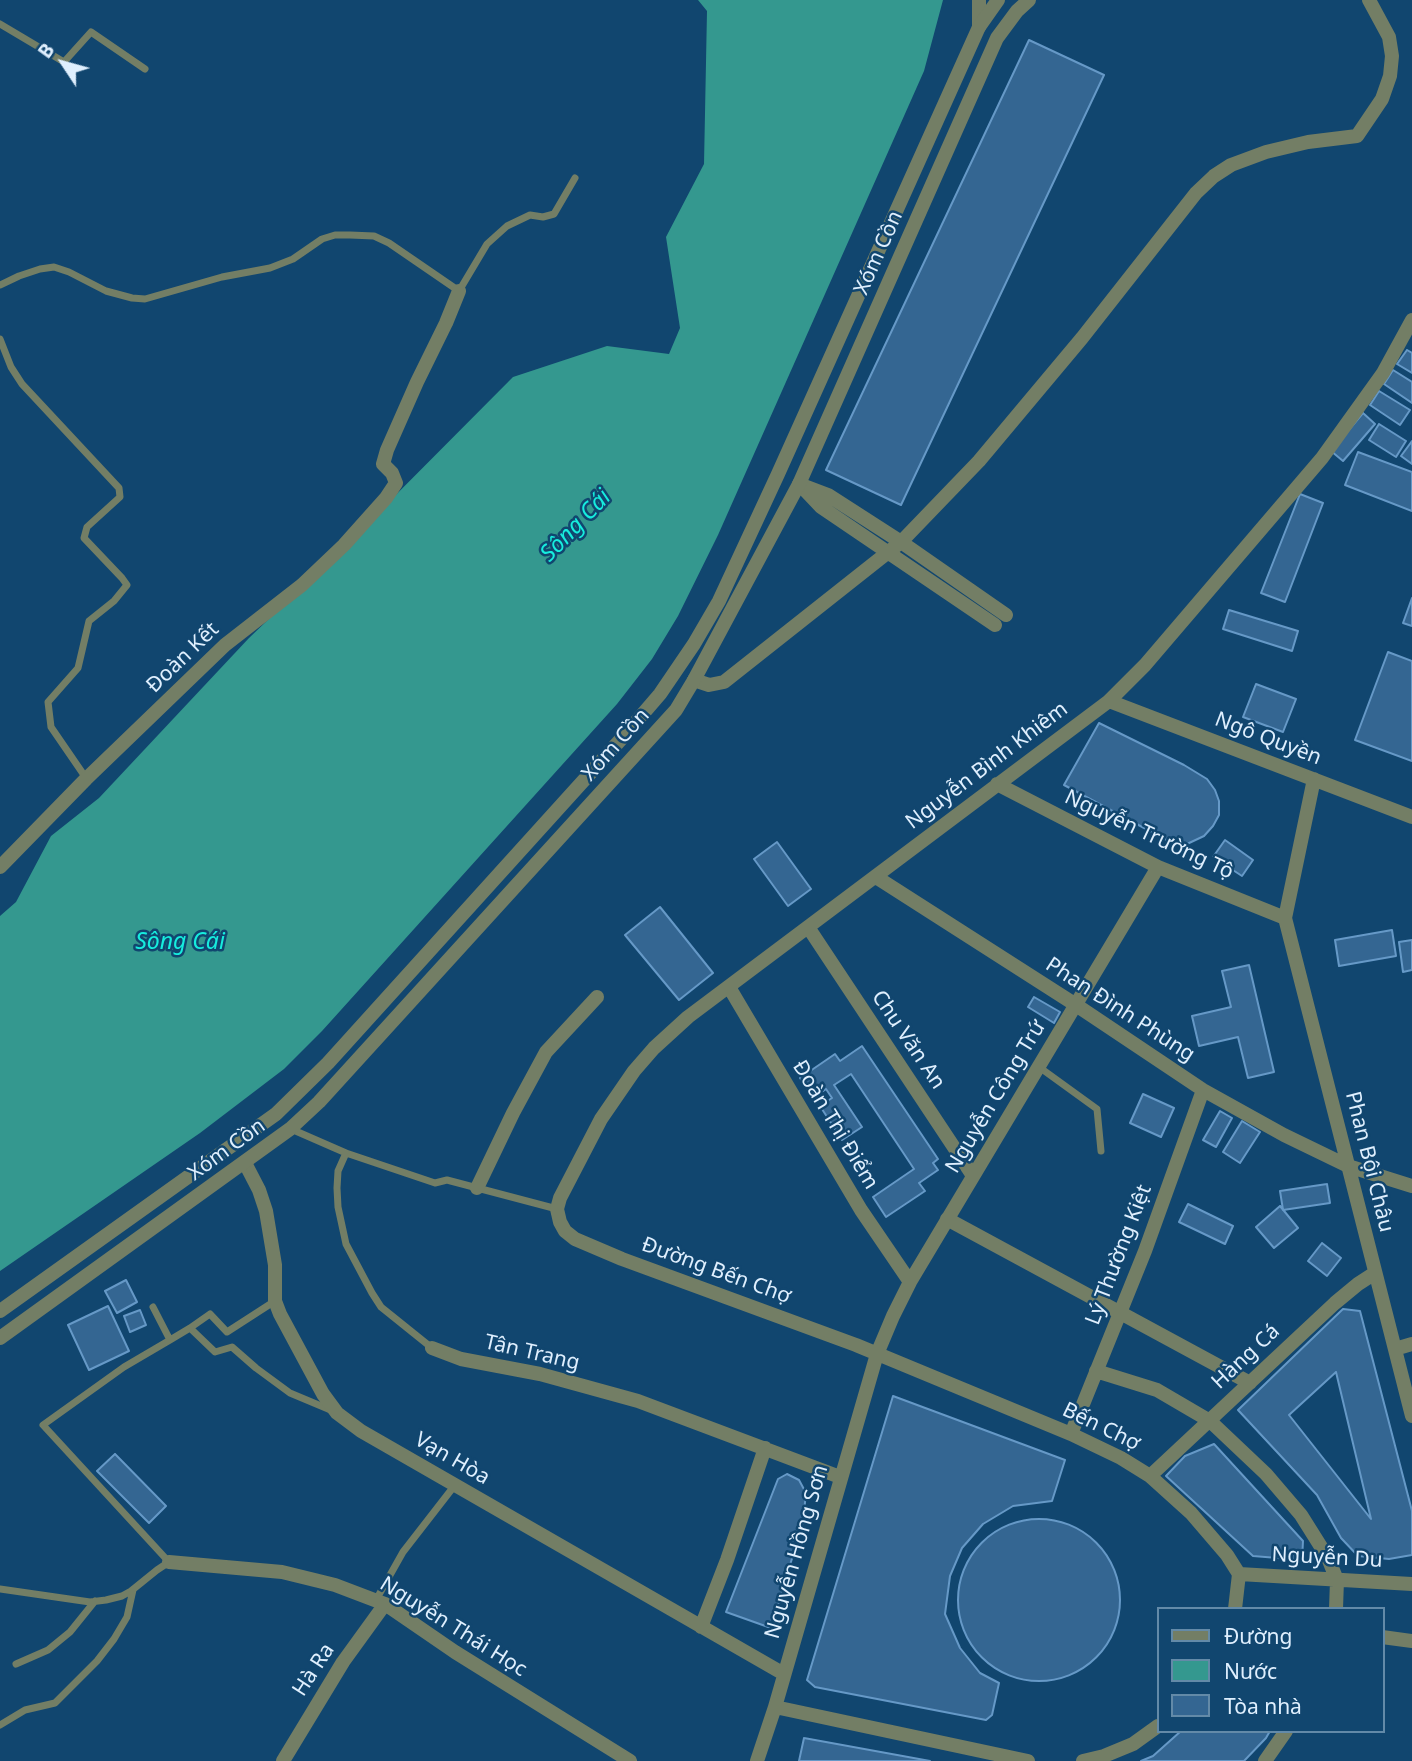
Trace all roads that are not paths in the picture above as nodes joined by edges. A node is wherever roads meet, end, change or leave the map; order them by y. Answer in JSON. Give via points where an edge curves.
{"nodes":[{"id":1,"x":979,"y":0,"type":"edge"},
{"id":2,"x":998,"y":0,"type":"edge"},
{"id":3,"x":1029,"y":0,"type":"edge"},
{"id":4,"x":1369,"y":0,"type":"edge"},
{"id":5,"x":0,"y":24,"type":"edge"},
{"id":6,"x":979,"y":27,"type":"junction"},
{"id":7,"x":997,"y":38,"type":"junction"},
{"id":8,"x":145,"y":69,"type":"dead end"},
{"id":9,"x":575,"y":178,"type":"dead end"},
{"id":10,"x":0,"y":285,"type":"edge"},
{"id":11,"x":459,"y":291,"type":"junction"},
{"id":12,"x":1412,"y":320,"type":"edge"},
{"id":13,"x":0,"y":339,"type":"edge"},
{"id":14,"x":778,"y":474,"type":"junction"},
{"id":15,"x":799,"y":484,"type":"junction"},
{"id":16,"x":901,"y":542,"type":"junction"},
{"id":17,"x":889,"y":552,"type":"junction"},
{"id":18,"x":694,"y":680,"type":"junction"},
{"id":19,"x":1108,"y":701,"type":"junction"},
{"id":20,"x":86,"y":779,"type":"junction"},
{"id":21,"x":1314,"y":779,"type":"junction"},
{"id":22,"x":997,"y":784,"type":"junction"},
{"id":23,"x":1412,"y":817,"type":"edge"},
{"id":24,"x":0,"y":867,"type":"edge"},
{"id":25,"x":1158,"y":867,"type":"junction"},
{"id":26,"x":876,"y":877,"type":"junction"},
{"id":27,"x":1285,"y":918,"type":"junction"},
{"id":28,"x":807,"y":927,"type":"junction"},
{"id":29,"x":729,"y":986,"type":"junction"},
{"id":30,"x":597,"y":997,"type":"dead end"},
{"id":31,"x":1076,"y":1005,"type":"junction"},
{"id":32,"x":1039,"y":1066,"type":"junction"},
{"id":33,"x":1203,"y":1090,"type":"junction"},
{"id":34,"x":276,"y":1114,"type":"junction"},
{"id":35,"x":290,"y":1129,"type":"junction"},
{"id":36,"x":1101,"y":1151,"type":"dead end"},
{"id":37,"x":346,"y":1153,"type":"junction"},
{"id":38,"x":245,"y":1163,"type":"junction"},
{"id":39,"x":1348,"y":1166,"type":"junction"},
{"id":40,"x":973,"y":1176,"type":"junction"},
{"id":41,"x":1412,"y":1186,"type":"edge"},
{"id":42,"x":477,"y":1188,"type":"junction"},
{"id":43,"x":557,"y":1209,"type":"junction"},
{"id":44,"x":947,"y":1219,"type":"junction"},
{"id":45,"x":1375,"y":1273,"type":"junction"},
{"id":46,"x":910,"y":1282,"type":"junction"},
{"id":47,"x":275,"y":1301,"type":"junction"},
{"id":48,"x":153,"y":1307,"type":"dead end"},
{"id":49,"x":0,"y":1311,"type":"edge"},
{"id":50,"x":1120,"y":1313,"type":"junction"},
{"id":51,"x":190,"y":1328,"type":"junction"},
{"id":52,"x":0,"y":1338,"type":"edge"},
{"id":53,"x":170,"y":1340,"type":"junction"},
{"id":54,"x":1412,"y":1344,"type":"edge"},
{"id":55,"x":432,"y":1348,"type":"joint"},
{"id":56,"x":1395,"y":1349,"type":"junction"},
{"id":57,"x":877,"y":1354,"type":"junction"},
{"id":58,"x":1096,"y":1371,"type":"junction"},
{"id":59,"x":1250,"y":1383,"type":"junction"},
{"id":60,"x":337,"y":1413,"type":"junction"},
{"id":61,"x":1412,"y":1416,"type":"edge"},
{"id":62,"x":1210,"y":1421,"type":"junction"},
{"id":63,"x":1071,"y":1434,"type":"junction"},
{"id":64,"x":765,"y":1448,"type":"junction"},
{"id":65,"x":1150,"y":1476,"type":"junction"},
{"id":66,"x":840,"y":1477,"type":"junction"},
{"id":67,"x":455,"y":1485,"type":"junction"},
{"id":68,"x":169,"y":1562,"type":"junction"},
{"id":69,"x":1238,"y":1574,"type":"junction"},
{"id":70,"x":1337,"y":1580,"type":"junction"},
{"id":71,"x":1412,"y":1584,"type":"edge"},
{"id":72,"x":0,"y":1590,"type":"edge"},
{"id":73,"x":133,"y":1590,"type":"junction"},
{"id":74,"x":95,"y":1601,"type":"junction"},
{"id":75,"x":380,"y":1602,"type":"junction"},
{"id":76,"x":1235,"y":1607,"type":"edge"},
{"id":77,"x":1336,"y":1607,"type":"edge"},
{"id":78,"x":701,"y":1627,"type":"junction"},
{"id":79,"x":1384,"y":1637,"type":"edge"},
{"id":80,"x":1412,"y":1641,"type":"edge"},
{"id":81,"x":16,"y":1664,"type":"dead end"},
{"id":82,"x":784,"y":1674,"type":"junction"},
{"id":83,"x":775,"y":1707,"type":"junction"},
{"id":84,"x":0,"y":1725,"type":"edge"},
{"id":85,"x":1156,"y":1727,"type":"edge"},
{"id":86,"x":1285,"y":1733,"type":"edge"},
{"id":87,"x":283,"y":1761,"type":"edge"},
{"id":88,"x":629,"y":1761,"type":"edge"},
{"id":89,"x":757,"y":1761,"type":"edge"},
{"id":90,"x":1028,"y":1761,"type":"edge"},
{"id":91,"x":1083,"y":1761,"type":"edge"},
{"id":92,"x":1265,"y":1761,"type":"edge"}],
"edges":[{"from":1,"to":6,"type":"street"},
{"from":2,"to":6,"type":"street","name":"Xóm Cồn"},
{"from":3,"to":7,"type":"street","name":"Xóm Cồn"},
{"from":4,"to":16,"type":"street","via":[[1389,37],[1392,56],[1382,99],[1357,136],[1266,152],[1214,176],[979,461]]},
{"from":5,"to":8,"type":"lane","via":[[64,62],[91,32]]},
{"from":6,"to":7,"type":"street"},
{"from":6,"to":14,"type":"street","name":"Xóm Cồn"},
{"from":7,"to":15,"type":"street","name":"Xóm Cồn"},
{"from":9,"to":11,"type":"lane","via":[[554,214],[530,215],[507,226],[487,244]]},
{"from":10,"to":11,"type":"lane","via":[[54,267],[106,291],[145,299],[222,276],[270,268],[322,239],[350,235],[374,236],[389,243]]},
{"from":11,"to":20,"type":"street","name":"Đoàn Kết","via":[[387,450],[383,464],[396,483],[372,516],[302,585],[225,645]]},
{"from":12,"to":19,"type":"street","name":"Nguyễn Bình Khiêm","via":[[1383,373],[1322,458],[1145,665]]},
{"from":13,"to":20,"type":"lane","via":[[22,384],[119,488],[120,496],[87,527],[84,538],[127,585],[89,621],[78,668],[48,702],[51,727]]},
{"from":14,"to":15,"type":"street"},
{"from":14,"to":34,"type":"street","name":"Xóm Cồn","via":[[719,601],[660,694],[328,1063]]},
{"from":15,"to":16,"type":"street","via":[[828,495]]},
{"from":15,"to":17,"type":"street","via":[[821,507]]},
{"from":15,"to":18,"type":"street","name":"Xóm Cồn"},
{"from":16,"to":17,"type":"street"},
{"from":16,"to":17,"type":"street","via":[[1001,620]]},
{"from":17,"to":18,"type":"street","via":[[724,682],[709,685]]},
{"from":18,"to":35,"type":"street","name":"Xóm Cồn","via":[[676,710]]},
{"from":19,"to":21,"type":"street","name":"Ngô Quyền"},
{"from":19,"to":22,"type":"street","name":"Nguyễn Bình Khiêm"},
{"from":20,"to":24,"type":"street","name":"Đoàn Kết"},
{"from":21,"to":23,"type":"street","name":"Ngô Quyền"},
{"from":21,"to":27,"type":"street"},
{"from":22,"to":25,"type":"street","name":"Nguyễn Trường Tộ"},
{"from":22,"to":26,"type":"street","name":"Nguyễn Bình Khiêm"},
{"from":25,"to":27,"type":"street","name":"Nguyễn Trường Tộ"},
{"from":25,"to":31,"type":"street","name":"Nguyễn Công Trứ"},
{"from":26,"to":28,"type":"street","name":"Nguyễn Bình Khiêm"},
{"from":26,"to":31,"type":"street","name":"Phan Đình Phùng"},
{"from":27,"to":39,"type":"street","name":"Phan Bội Châu"},
{"from":28,"to":29,"type":"street","name":"Nguyễn Bình Khiêm"},
{"from":28,"to":40,"type":"street","name":"Chu Văn An"},
{"from":29,"to":43,"type":"street","name":"Nguyễn Bình Khiêm","via":[[688,1017],[634,1071],[601,1119]]},
{"from":29,"to":46,"type":"street","name":"Đoàn Thị Điểm","via":[[861,1210]]},
{"from":30,"to":42,"type":"street","via":[[546,1052]]},
{"from":31,"to":32,"type":"street","name":"Nguyễn Công Trứ"},
{"from":31,"to":33,"type":"street","name":"Phan Đình Phùng"},
{"from":32,"to":36,"type":"lane","via":[[1097,1109]]},
{"from":32,"to":40,"type":"street","name":"Nguyễn Công Trứ"},
{"from":33,"to":39,"type":"street","name":"Phan Đình Phùng"},
{"from":33,"to":50,"type":"street","name":"Lý Thường Kiệt"},
{"from":34,"to":35,"type":"street"},
{"from":34,"to":49,"type":"street","name":"Xóm Cồn"},
{"from":35,"to":37,"type":"lane"},
{"from":35,"to":38,"type":"street","name":"Xóm Cồn"},
{"from":37,"to":42,"type":"lane","via":[[435,1183],[447,1180]]},
{"from":37,"to":55,"type":"lane","name":"Tân Trang","via":[[337,1188],[346,1244],[382,1307]]},
{"from":38,"to":47,"type":"street","name":"Vạn Hòa","via":[[266,1211],[275,1265]]},
{"from":38,"to":52,"type":"street","name":"Xóm Cồn"},
{"from":39,"to":41,"type":"street","name":"Phan Đình Phùng"},
{"from":39,"to":45,"type":"street","name":"Phan Bội Châu"},
{"from":40,"to":44,"type":"street","name":"Nguyễn Công Trứ"},
{"from":42,"to":43,"type":"lane"},
{"from":43,"to":57,"type":"street","name":"Đường Bến Chợ","via":[[565,1231],[575,1239]]},
{"from":44,"to":46,"type":"street","name":"Nguyễn Công Trứ"},
{"from":44,"to":50,"type":"street"},
{"from":45,"to":56,"type":"street","name":"Phan Bội Châu"},
{"from":45,"to":59,"type":"street","name":"Hàng Cá","via":[[1335,1303]]},
{"from":46,"to":57,"type":"street","name":"Nguyễn Công Trứ"},
{"from":47,"to":51,"type":"lane","via":[[228,1332],[210,1314]]},
{"from":47,"to":60,"type":"street","name":"Vạn Hòa"},
{"from":48,"to":53,"type":"lane"},
{"from":50,"to":58,"type":"street","name":"Lý Thường Kiệt"},
{"from":50,"to":59,"type":"street"},
{"from":51,"to":53,"type":"lane"},
{"from":51,"to":60,"type":"lane","via":[[215,1352],[232,1347],[290,1393]]},
{"from":53,"to":68,"type":"lane","via":[[43,1425]]},
{"from":54,"to":56,"type":"street"},
{"from":55,"to":64,"type":"street","name":"Tân Trang","via":[[638,1401]]},
{"from":56,"to":61,"type":"street","name":"Phan Bội Châu"},
{"from":57,"to":63,"type":"street","name":"Bến Chợ"},
{"from":57,"to":66,"type":"street","name":"Nguyễn Hồng Sơn"},
{"from":58,"to":62,"type":"street","via":[[1157,1390]]},
{"from":58,"to":63,"type":"street","name":"Lý Thường Kiệt"},
{"from":59,"to":62,"type":"street","name":"Hàng Cá"},
{"from":60,"to":67,"type":"street","name":"Vạn Hòa"},
{"from":62,"to":65,"type":"street","name":"Hàng Cá"},
{"from":62,"to":70,"type":"street","via":[[1286,1496],[1328,1558]]},
{"from":63,"to":65,"type":"street","name":"Bến Chợ"},
{"from":64,"to":66,"type":"street","name":"Tân Trang"},
{"from":64,"to":78,"type":"street"},
{"from":65,"to":69,"type":"street","name":"Bến Chợ","via":[[1191,1513]]},
{"from":66,"to":82,"type":"street","name":"Nguyễn Hồng Sơn"},
{"from":67,"to":75,"type":"lane","via":[[403,1552]]},
{"from":67,"to":78,"type":"street","name":"Vạn Hòa"},
{"from":68,"to":73,"type":"lane"},
{"from":68,"to":75,"type":"street","name":"Nguyễn Thái Học","via":[[282,1572]]},
{"from":69,"to":70,"type":"street","name":"Nguyễn Du"},
{"from":69,"to":76,"type":"street"},
{"from":70,"to":71,"type":"street","name":"Nguyễn Du"},
{"from":70,"to":77,"type":"street"},
{"from":72,"to":74,"type":"lane"},
{"from":73,"to":74,"type":"lane"},
{"from":73,"to":84,"type":"lane","via":[[127,1617],[97,1661],[55,1703],[25,1710]]},
{"from":74,"to":81,"type":"lane","via":[[48,1650]]},
{"from":75,"to":87,"type":"street","name":"Hà Ra"},
{"from":75,"to":88,"type":"street","name":"Nguyễn Thái Học"},
{"from":78,"to":82,"type":"street","name":"Vạn Hòa"},
{"from":79,"to":80,"type":"street"},
{"from":82,"to":83,"type":"street","name":"Nguyễn Hồng Sơn"},
{"from":83,"to":89,"type":"street","name":"Nguyễn Hồng Sơn"},
{"from":83,"to":90,"type":"street"},
{"from":85,"to":91,"type":"street","via":[[1133,1744]]},
{"from":86,"to":92,"type":"street"}]}
